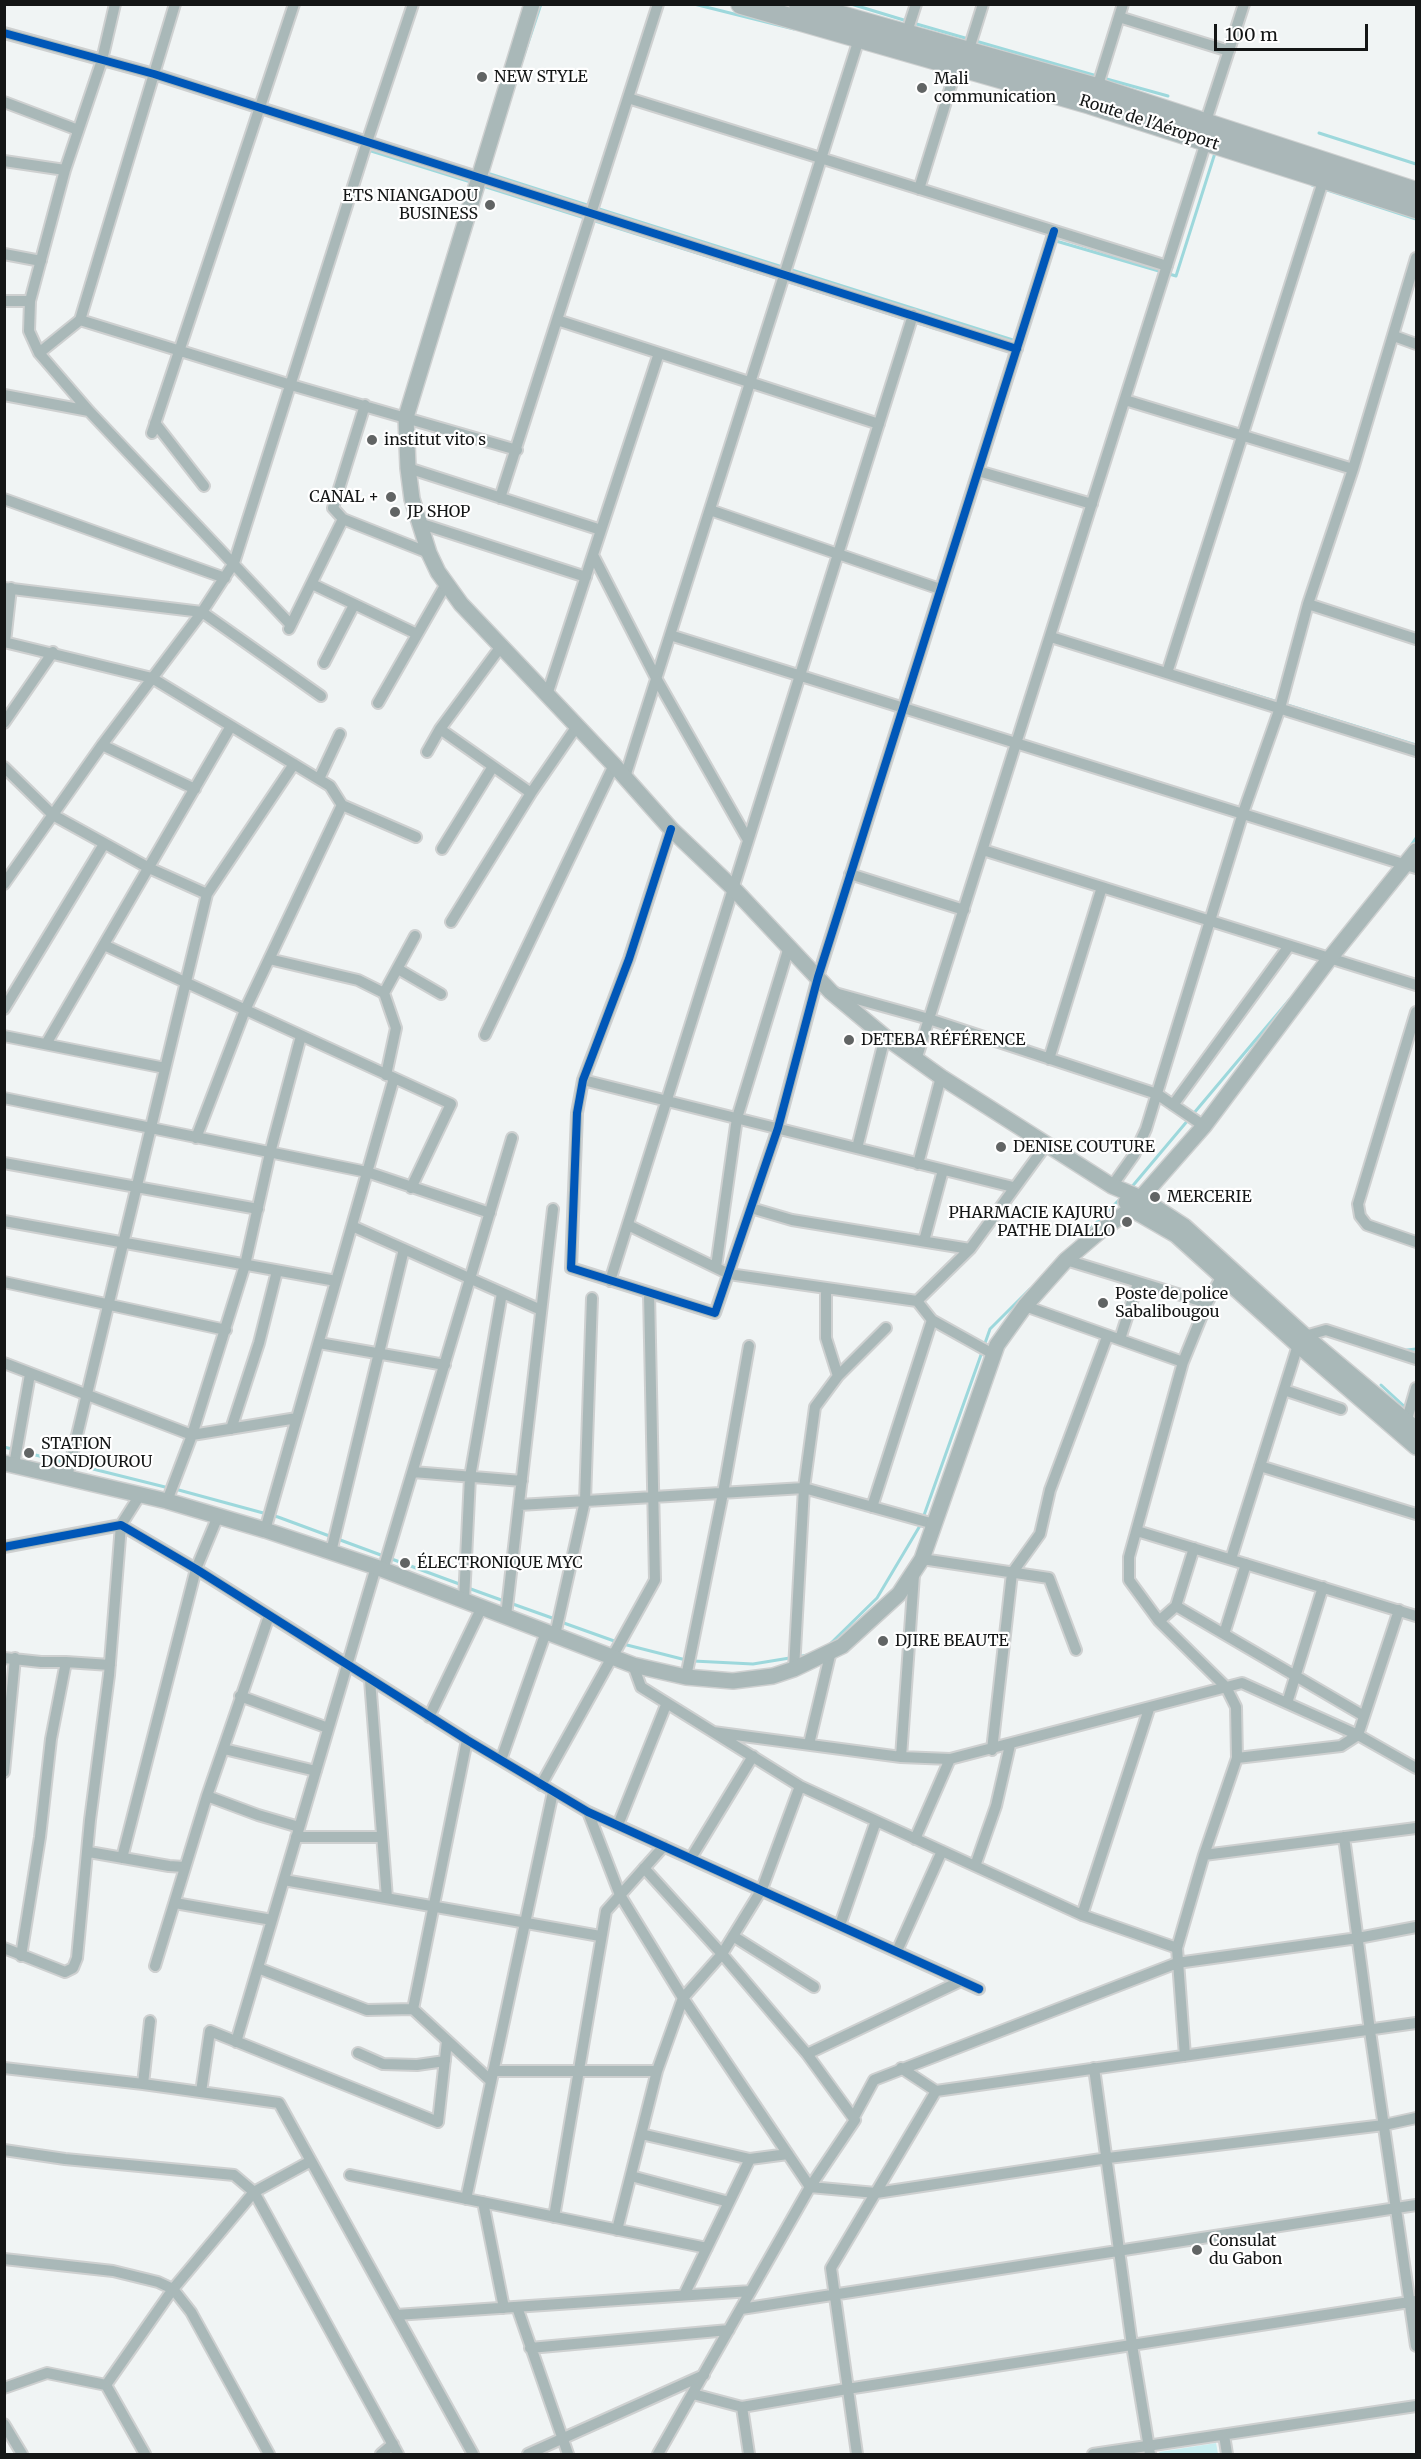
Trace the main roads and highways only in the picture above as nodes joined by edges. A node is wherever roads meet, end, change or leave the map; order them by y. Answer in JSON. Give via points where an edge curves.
{"nodes":[{"id":1,"x":532,"y":4,"type":"edge"},
{"id":2,"x":741,"y":4,"type":"edge"},
{"id":3,"x":799,"y":4,"type":"edge"},
{"id":4,"x":963,"y":59,"type":"junction"},
{"id":5,"x":1206,"y":133,"type":"junction"},
{"id":6,"x":1326,"y":171,"type":"junction"},
{"id":7,"x":1416,"y":192,"type":"edge"},
{"id":8,"x":1416,"y":208,"type":"edge"},
{"id":9,"x":1416,"y":851,"type":"edge"},
{"id":10,"x":1411,"y":866,"type":"edge"},
{"id":11,"x":1136,"y":1204,"type":"junction"},
{"id":12,"x":1302,"y":1340,"type":"junction"},
{"id":13,"x":1408,"y":1428,"type":"edge"},
{"id":14,"x":1416,"y":1447,"type":"edge"},
{"id":15,"x":9,"y":1464,"type":"edge"}],
"edges":[{"from":1,"to":11,"type":"main road","via":[[406,417],[412,499],[429,553],[461,604],[671,830],[733,888],[831,992],[916,1060]]},
{"from":2,"to":4,"type":"highway","name":"Route de l'Aéroport","via":[[859,39]]},
{"from":3,"to":4,"type":"highway","name":"Route de l'Aéroport","via":[[906,35]]},
{"from":4,"to":5,"type":"highway","name":"Route de l'Aéroport","via":[[1090,104]]},
{"from":4,"to":5,"type":"highway","name":"Route de l'Aéroport","via":[[1097,88]]},
{"from":5,"to":6,"type":"highway","name":"Route de l'Aéroport"},
{"from":6,"to":7,"type":"highway","name":"Route de l'Aéroport"},
{"from":6,"to":8,"type":"highway","name":"Route de l'Aéroport"},
{"from":9,"to":10,"type":"main road"},
{"from":10,"to":11,"type":"main road","via":[[1330,958],[1204,1126]]},
{"from":11,"to":12,"type":"main road"},
{"from":11,"to":12,"type":"main road","via":[[1184,1226]]},
{"from":11,"to":15,"type":"main road","via":[[1066,1260],[1025,1306],[993,1354],[918,1565],[899,1594],[842,1646],[773,1676],[733,1681],[686,1677],[633,1665],[380,1568],[265,1530],[167,1501]]},
{"from":12,"to":13,"type":"main road"},
{"from":13,"to":14,"type":"main road"}]}
